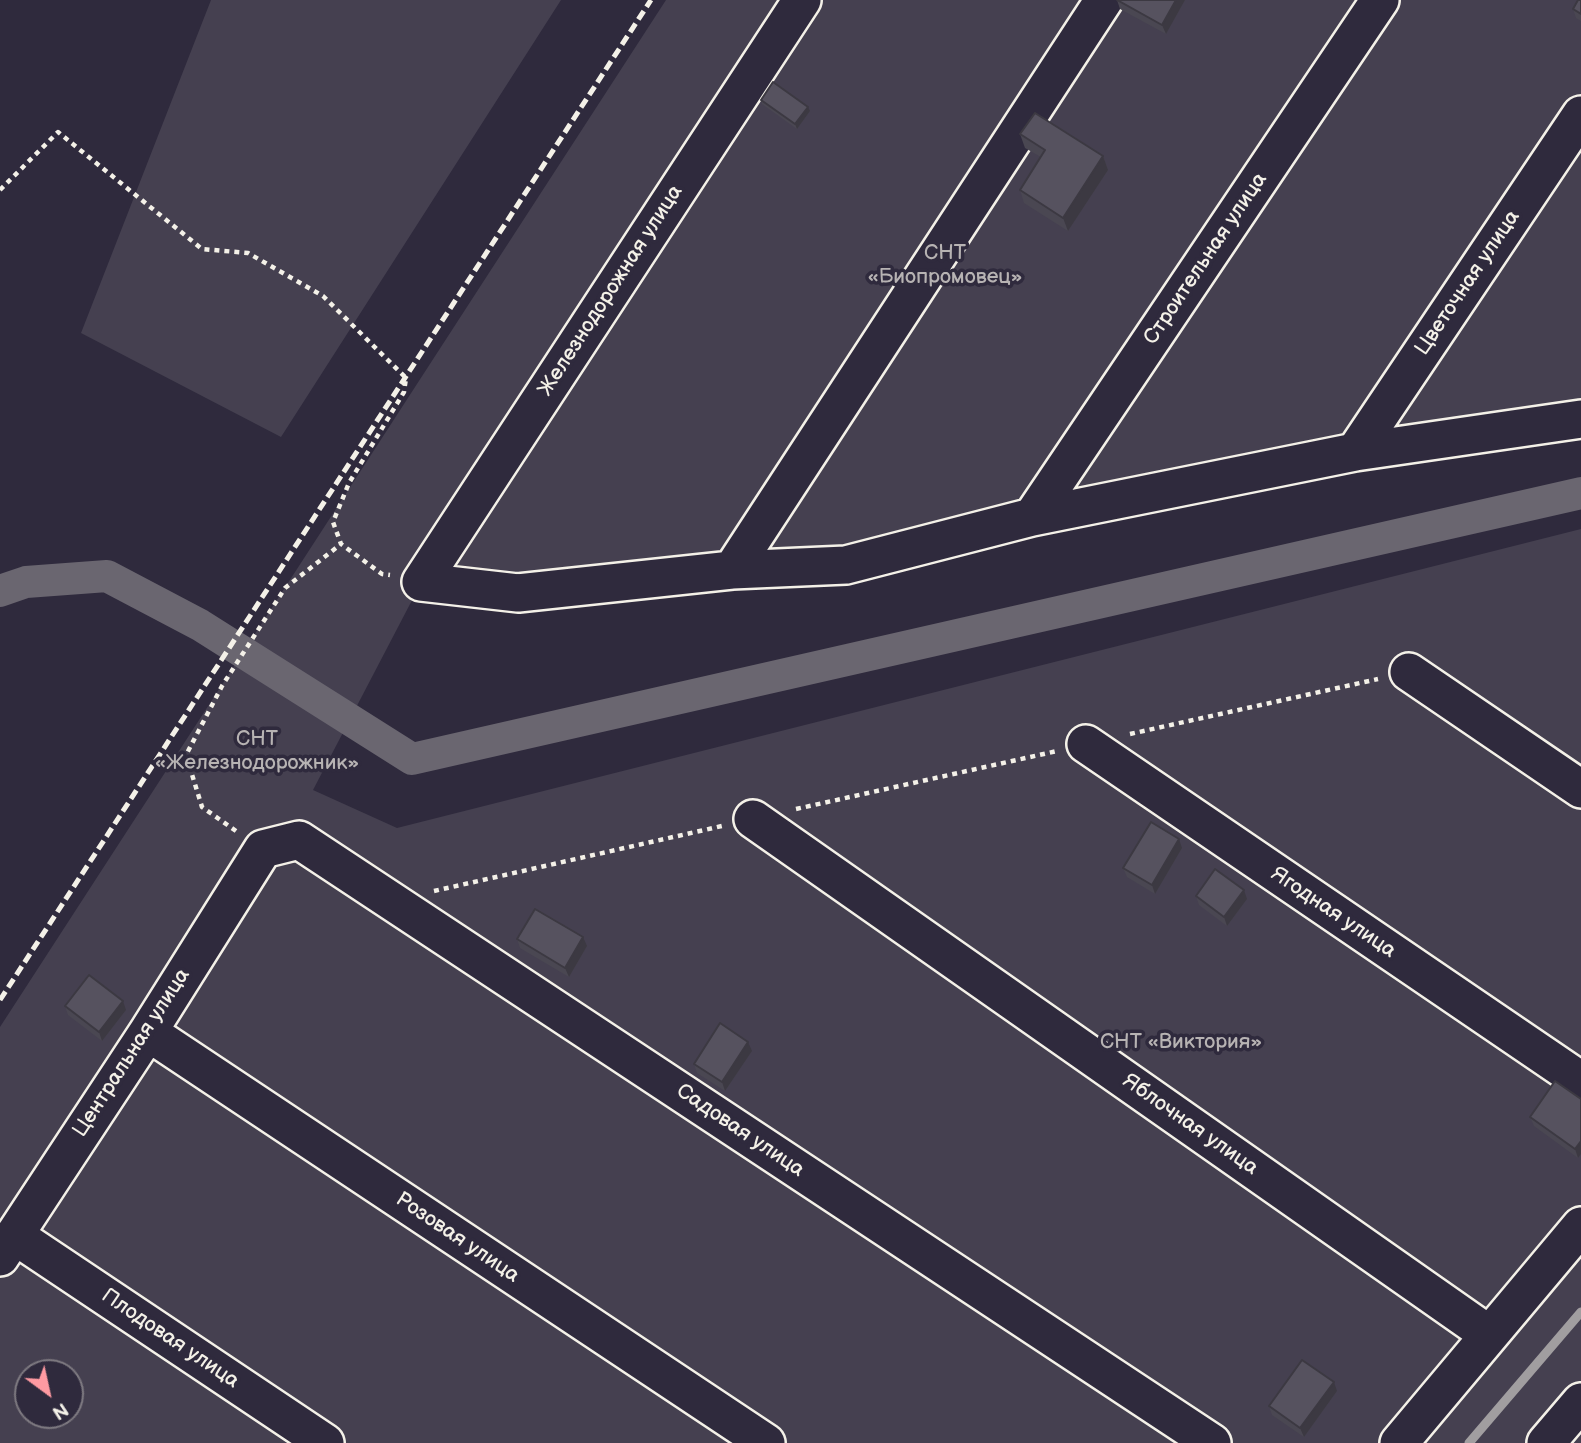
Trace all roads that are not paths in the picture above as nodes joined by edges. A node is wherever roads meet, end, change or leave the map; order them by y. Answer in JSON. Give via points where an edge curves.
{"nodes":[{"id":1,"x":802,"y":0,"type":"edge"},
{"id":2,"x":1104,"y":0,"type":"edge"},
{"id":3,"x":1380,"y":0,"type":"edge"},
{"id":4,"x":1581,"y":115,"type":"edge"},
{"id":5,"x":1581,"y":419,"type":"edge"},
{"id":6,"x":1355,"y":452,"type":"junction"},
{"id":7,"x":1032,"y":517,"type":"junction"},
{"id":8,"x":732,"y":570,"type":"junction"},
{"id":9,"x":1409,"y":672,"type":"road end"},
{"id":10,"x":1086,"y":744,"type":"road end"},
{"id":11,"x":1581,"y":789,"type":"edge"},
{"id":12,"x":753,"y":819,"type":"road end"},
{"id":13,"x":263,"y":849,"type":"joint"},
{"id":14,"x":148,"y":1032,"type":"junction"},
{"id":15,"x":1581,"y":1081,"type":"edge"},
{"id":16,"x":1581,"y":1226,"type":"edge"},
{"id":17,"x":7,"y":1246,"type":"edge"},
{"id":18,"x":1488,"y":1334,"type":"junction"},
{"id":19,"x":1581,"y":1402,"type":"edge"},
{"id":20,"x":325,"y":1443,"type":"edge"},
{"id":21,"x":766,"y":1443,"type":"edge"},
{"id":22,"x":1212,"y":1443,"type":"edge"},
{"id":23,"x":1399,"y":1443,"type":"edge"},
{"id":24,"x":1546,"y":1443,"type":"edge"}],
"edges":[{"from":1,"to":8,"type":"street","name":"Железнодорожная улица","via":[[421,582],[518,593]]},
{"from":2,"to":8,"type":"street"},
{"from":3,"to":7,"type":"street","name":"Строительная улица"},
{"from":4,"to":6,"type":"street","name":"Цветочная улица"},
{"from":5,"to":6,"type":"street"},
{"from":6,"to":7,"type":"street"},
{"from":7,"to":8,"type":"street","via":[[846,565]]},
{"from":9,"to":11,"type":"street"},
{"from":10,"to":15,"type":"street","name":"Ягодная улица"},
{"from":12,"to":18,"type":"street","name":"Яблочная улица"},
{"from":13,"to":14,"type":"street","name":"Центральная улица"},
{"from":13,"to":22,"type":"street","name":"Садовая улица","via":[[299,840]]},
{"from":14,"to":17,"type":"street","name":"Центральная улица"},
{"from":14,"to":21,"type":"street","name":"Розовая улица"},
{"from":16,"to":18,"type":"street"},
{"from":17,"to":20,"type":"street","name":"Плодовая улица"},
{"from":18,"to":23,"type":"street"},
{"from":19,"to":24,"type":"street"}]}
